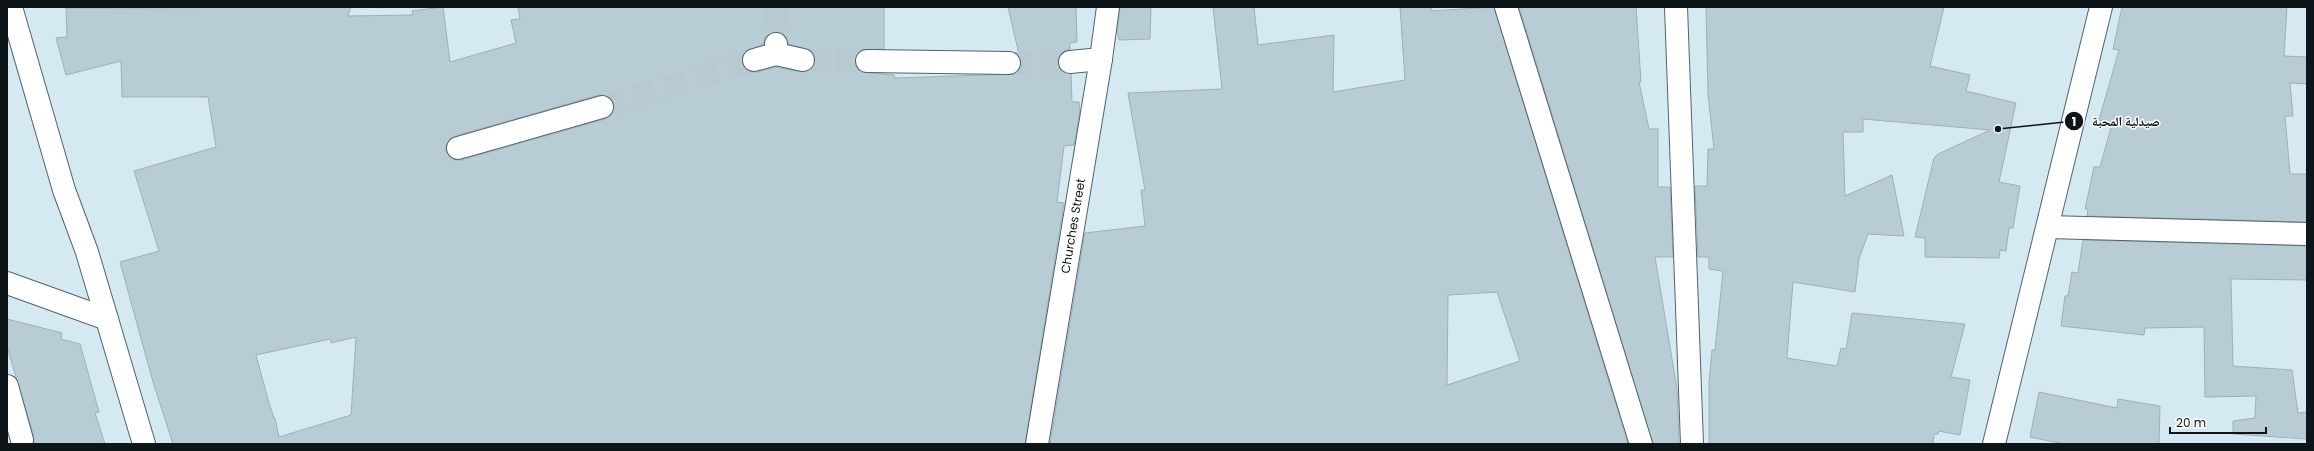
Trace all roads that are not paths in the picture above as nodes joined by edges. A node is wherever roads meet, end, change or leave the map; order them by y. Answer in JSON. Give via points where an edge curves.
{"nodes":[{"id":1,"x":11,"y":7,"type":"edge"},
{"id":2,"x":1108,"y":7,"type":"edge"},
{"id":3,"x":1506,"y":7,"type":"edge"},
{"id":4,"x":1676,"y":7,"type":"edge"},
{"id":5,"x":2101,"y":7,"type":"edge"},
{"id":6,"x":1102,"y":59,"type":"junction"},
{"id":7,"x":754,"y":60,"type":"tunnel mouth"},
{"id":8,"x":803,"y":60,"type":"tunnel mouth"},
{"id":9,"x":867,"y":61,"type":"tunnel mouth"},
{"id":10,"x":1070,"y":62,"type":"tunnel mouth"},
{"id":11,"x":1009,"y":63,"type":"tunnel mouth"},
{"id":12,"x":602,"y":107,"type":"tunnel mouth"},
{"id":13,"x":458,"y":148,"type":"dead end"},
{"id":14,"x":2048,"y":227,"type":"junction"},
{"id":15,"x":2307,"y":234,"type":"edge"},
{"id":16,"x":7,"y":283,"type":"edge"},
{"id":17,"x":106,"y":319,"type":"junction"},
{"id":18,"x":7,"y":386,"type":"edge"},
{"id":19,"x":22,"y":440,"type":"dead end"},
{"id":20,"x":144,"y":444,"type":"edge"},
{"id":21,"x":1037,"y":444,"type":"edge"},
{"id":22,"x":1641,"y":444,"type":"edge"},
{"id":23,"x":1692,"y":444,"type":"edge"},
{"id":24,"x":1994,"y":444,"type":"edge"}],
"edges":[{"from":1,"to":17,"type":"street","via":[[64,190],[87,252]]},
{"from":2,"to":6,"type":"street","name":"Churches Street"},
{"from":3,"to":22,"type":"street"},
{"from":4,"to":23,"type":"street"},
{"from":5,"to":14,"type":"street"},
{"from":6,"to":10,"type":"street"},
{"from":6,"to":21,"type":"street","name":"Churches Street"},
{"from":7,"to":8,"type":"street","via":[[776,49]]},
{"from":9,"to":11,"type":"street"},
{"from":12,"to":13,"type":"street"},
{"from":14,"to":15,"type":"street"},
{"from":14,"to":24,"type":"street"},
{"from":16,"to":17,"type":"street"},
{"from":17,"to":20,"type":"street"},
{"from":18,"to":19,"type":"street"}]}
